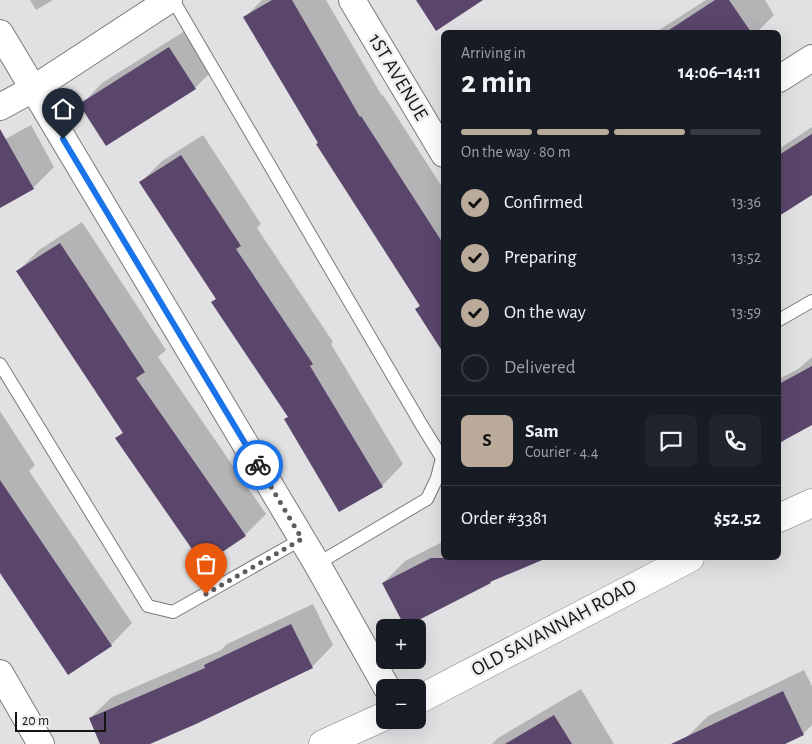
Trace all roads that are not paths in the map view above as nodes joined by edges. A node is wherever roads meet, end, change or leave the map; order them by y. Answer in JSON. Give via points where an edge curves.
{"nodes":[{"id":1,"x":169,"y":0,"type":"edge"},
{"id":2,"x":173,"y":0,"type":"edge"},
{"id":3,"x":352,"y":0,"type":"edge"},
{"id":4,"x":0,"y":33,"type":"edge"},
{"id":5,"x":812,"y":58,"type":"edge"},
{"id":6,"x":781,"y":78,"type":"edge"},
{"id":7,"x":34,"y":89,"type":"junction"},
{"id":8,"x":0,"y":107,"type":"edge"},
{"id":9,"x":441,"y":149,"type":"edge"},
{"id":10,"x":812,"y":301,"type":"edge"},
{"id":11,"x":781,"y":319,"type":"edge"},
{"id":12,"x":0,"y":364,"type":"edge"},
{"id":13,"x":441,"y":456,"type":"edge"},
{"id":14,"x":441,"y":462,"type":"edge"},
{"id":15,"x":812,"y":503,"type":"edge"},
{"id":16,"x":781,"y":517,"type":"edge"},
{"id":17,"x":302,"y":539,"type":"junction"},
{"id":18,"x":679,"y":560,"type":"edge"},
{"id":19,"x":317,"y":564,"type":"junction"},
{"id":20,"x":0,"y":674,"type":"edge"},
{"id":21,"x":382,"y":679,"type":"edge"},
{"id":22,"x":426,"y":696,"type":"edge"},
{"id":23,"x":376,"y":720,"type":"edge"},
{"id":24,"x":41,"y":744,"type":"edge"},
{"id":25,"x":323,"y":744,"type":"edge"}],
"edges":[{"from":1,"to":7,"type":"street"},
{"from":2,"to":13,"type":"lane"},
{"from":3,"to":9,"type":"street","name":"1ST AVENUE"},
{"from":4,"to":7,"type":"street"},
{"from":5,"to":6,"type":"street"},
{"from":7,"to":8,"type":"street"},
{"from":7,"to":17,"type":"street"},
{"from":10,"to":11,"type":"lane"},
{"from":12,"to":17,"type":"lane","via":[[148,606],[173,612]]},
{"from":14,"to":19,"type":"lane","via":[[427,499]]},
{"from":15,"to":16,"type":"street"},
{"from":17,"to":19,"type":"street"},
{"from":18,"to":22,"type":"street","name":"OLD SAVANNAH ROAD"},
{"from":19,"to":21,"type":"street"},
{"from":20,"to":24,"type":"street"},
{"from":23,"to":25,"type":"street"}]}
